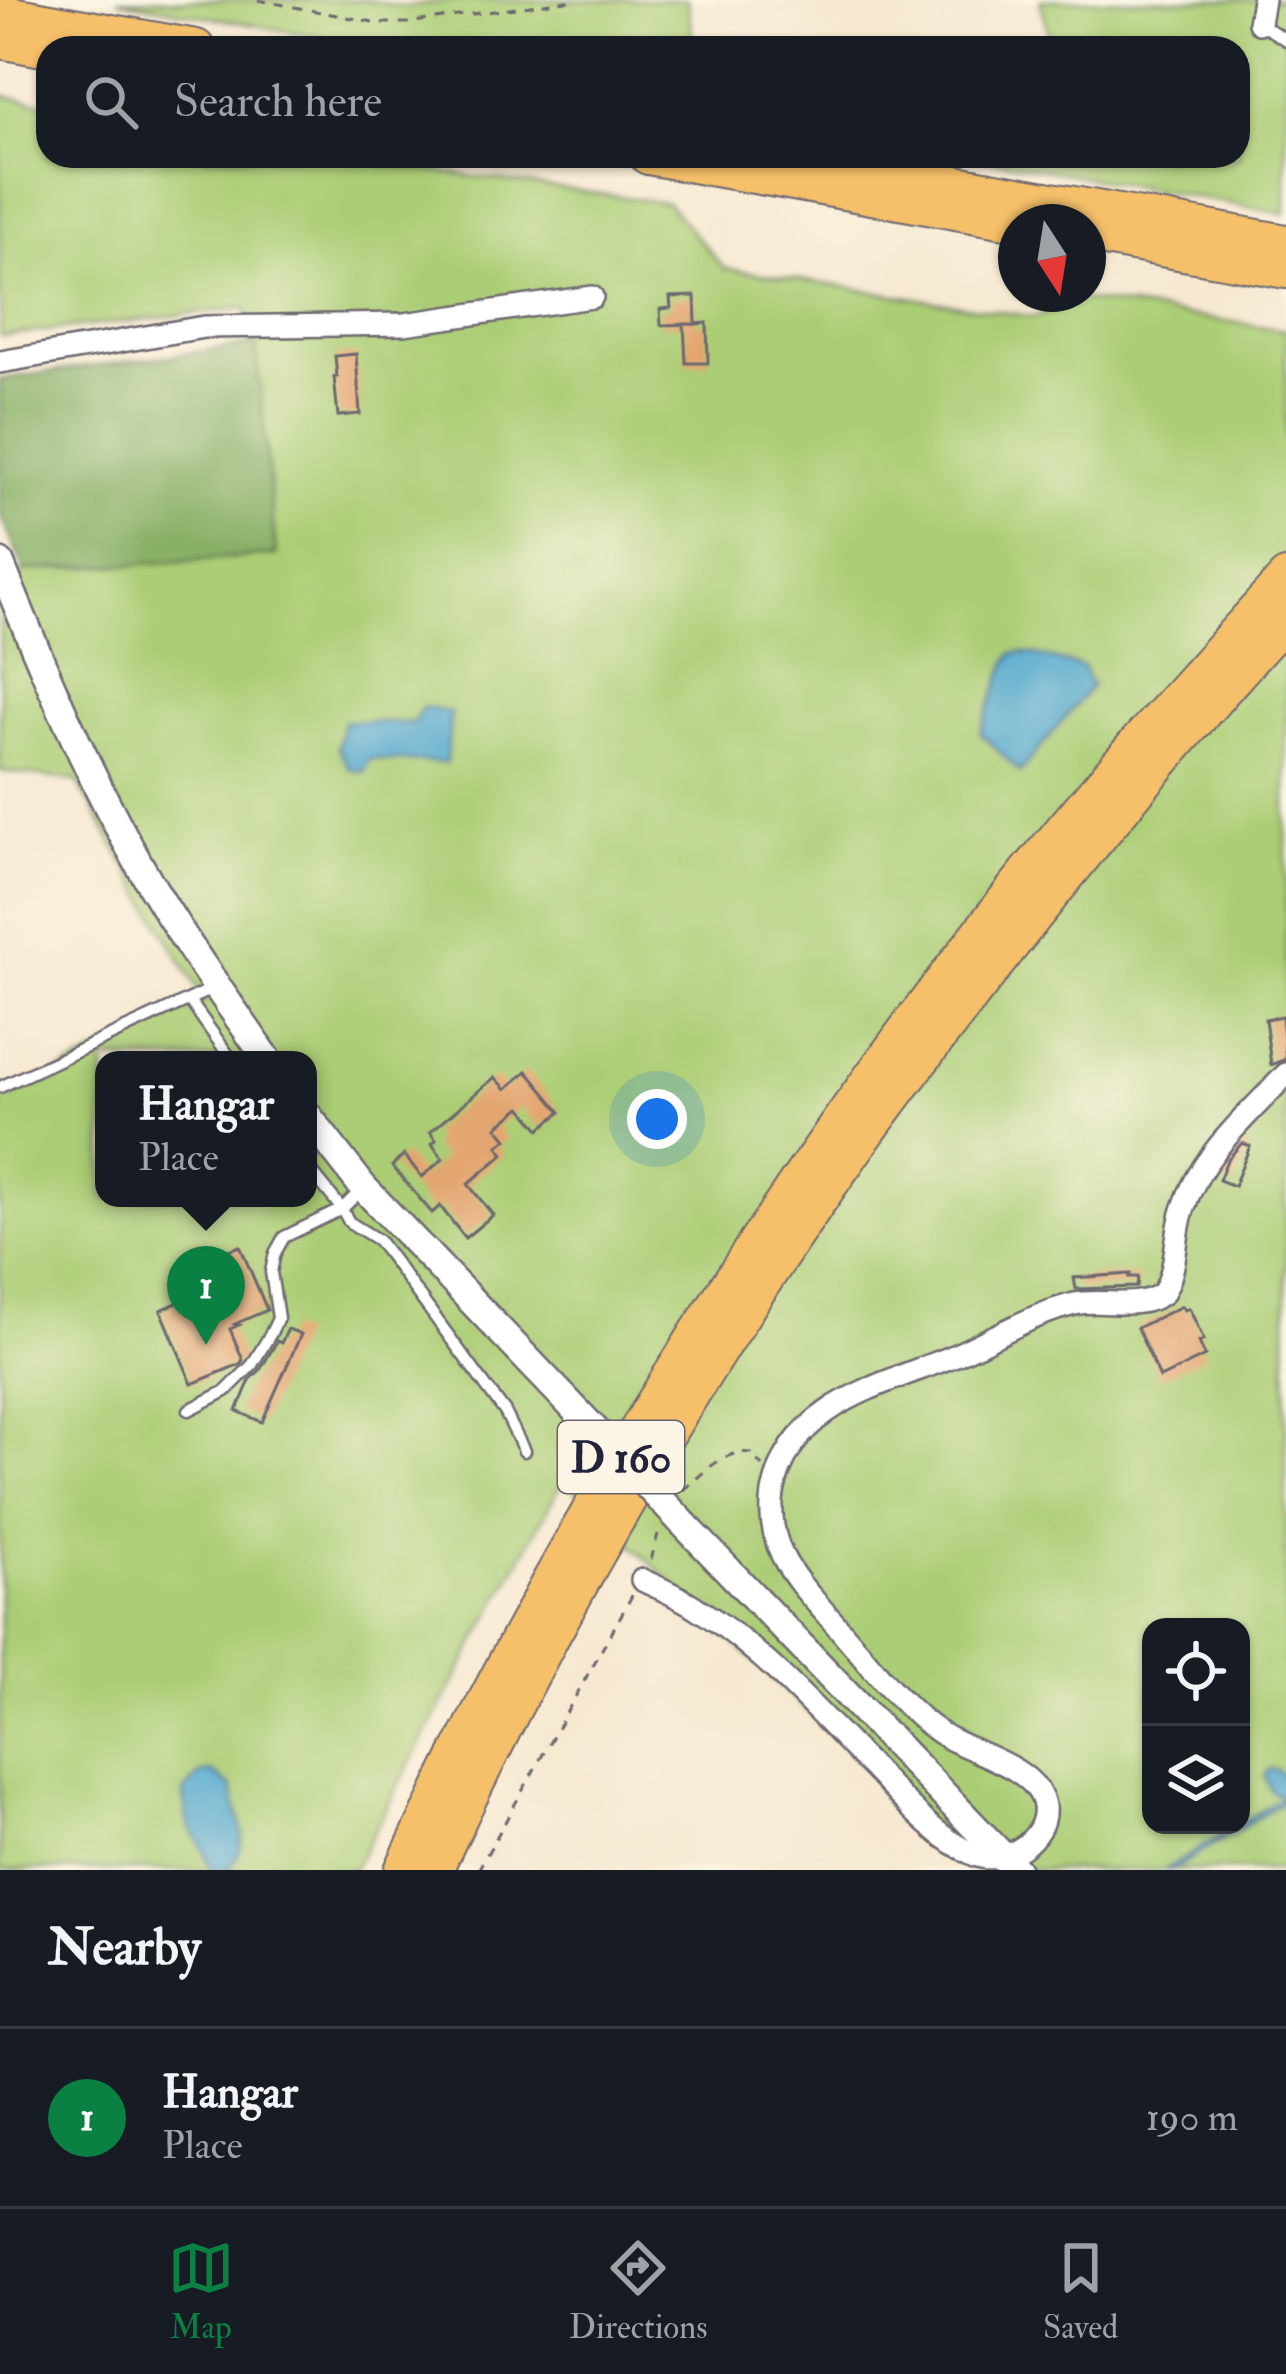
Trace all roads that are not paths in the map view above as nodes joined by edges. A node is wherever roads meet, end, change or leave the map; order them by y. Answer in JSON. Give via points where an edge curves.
{"nodes":[{"id":1,"x":1261,"y":11,"type":"edge"},
{"id":2,"x":0,"y":13,"type":"edge"},
{"id":3,"x":129,"y":36,"type":"edge"},
{"id":4,"x":0,"y":40,"type":"edge"},
{"id":5,"x":1286,"y":40,"type":"edge"},
{"id":6,"x":36,"y":47,"type":"edge"},
{"id":7,"x":716,"y":168,"type":"edge"},
{"id":8,"x":867,"y":168,"type":"edge"},
{"id":9,"x":998,"y":219,"type":"edge"},
{"id":10,"x":1106,"y":238,"type":"edge"},
{"id":11,"x":1286,"y":243,"type":"edge"},
{"id":12,"x":1286,"y":270,"type":"edge"},
{"id":13,"x":592,"y":297,"type":"dead end"},
{"id":14,"x":0,"y":362,"type":"edge"},
{"id":15,"x":0,"y":563,"type":"edge"},
{"id":16,"x":1286,"y":578,"type":"edge"},
{"id":17,"x":1286,"y":619,"type":"edge"},
{"id":18,"x":217,"y":986,"type":"junction"},
{"id":19,"x":189,"y":1000,"type":"junction"},
{"id":20,"x":226,"y":1051,"type":"edge"},
{"id":21,"x":262,"y":1051,"type":"edge"},
{"id":22,"x":1286,"y":1074,"type":"edge"},
{"id":23,"x":0,"y":1087,"type":"edge"},
{"id":24,"x":317,"y":1128,"type":"edge"},
{"id":25,"x":317,"y":1178,"type":"edge"},
{"id":26,"x":363,"y":1187,"type":"junction"},
{"id":27,"x":342,"y":1209,"type":"junction"},
{"id":28,"x":189,"y":1410,"type":"dead end"},
{"id":29,"x":524,"y":1451,"type":"dead end"},
{"id":30,"x":642,"y":1580,"type":"road end"},
{"id":31,"x":1011,"y":1864,"type":"edge"},
{"id":32,"x":404,"y":1870,"type":"edge"},
{"id":33,"x":434,"y":1870,"type":"edge"}],
"edges":[{"from":1,"to":5,"type":"lane"},
{"from":2,"to":3,"type":"highway"},
{"from":4,"to":6,"type":"highway"},
{"from":7,"to":9,"type":"highway"},
{"from":8,"to":11,"type":"highway"},
{"from":10,"to":12,"type":"highway"},
{"from":13,"to":14,"type":"street","via":[[404,324],[204,327]]},
{"from":15,"to":18,"type":"street","via":[[91,773]]},
{"from":16,"to":32,"type":"highway","number":"D 160","via":[[1030,870],[797,1181],[613,1471]]},
{"from":17,"to":33,"type":"highway","number":"D 160","via":[[966,1001],[808,1215],[602,1547]]},
{"from":18,"to":19,"type":"lane"},
{"from":18,"to":21,"type":"street"},
{"from":19,"to":20,"type":"lane"},
{"from":19,"to":23,"type":"lane"},
{"from":22,"to":31,"type":"street","via":[[1203,1166],[1181,1213],[1163,1293],[1144,1302],[1059,1309],[863,1389],[807,1429],[776,1481],[775,1538],[793,1574],[915,1714],[1039,1788],[1044,1815]]},
{"from":24,"to":26,"type":"street"},
{"from":25,"to":27,"type":"lane"},
{"from":26,"to":27,"type":"lane"},
{"from":26,"to":31,"type":"street","bridge":true,"via":[[592,1427],[670,1522]]},
{"from":27,"to":28,"type":"lane","via":[[284,1237],[271,1271],[278,1318],[272,1333],[226,1391]]},
{"from":27,"to":29,"type":"lane","via":[[378,1240],[505,1412]]},
{"from":30,"to":31,"type":"street","via":[[745,1644],[955,1844]]}]}
